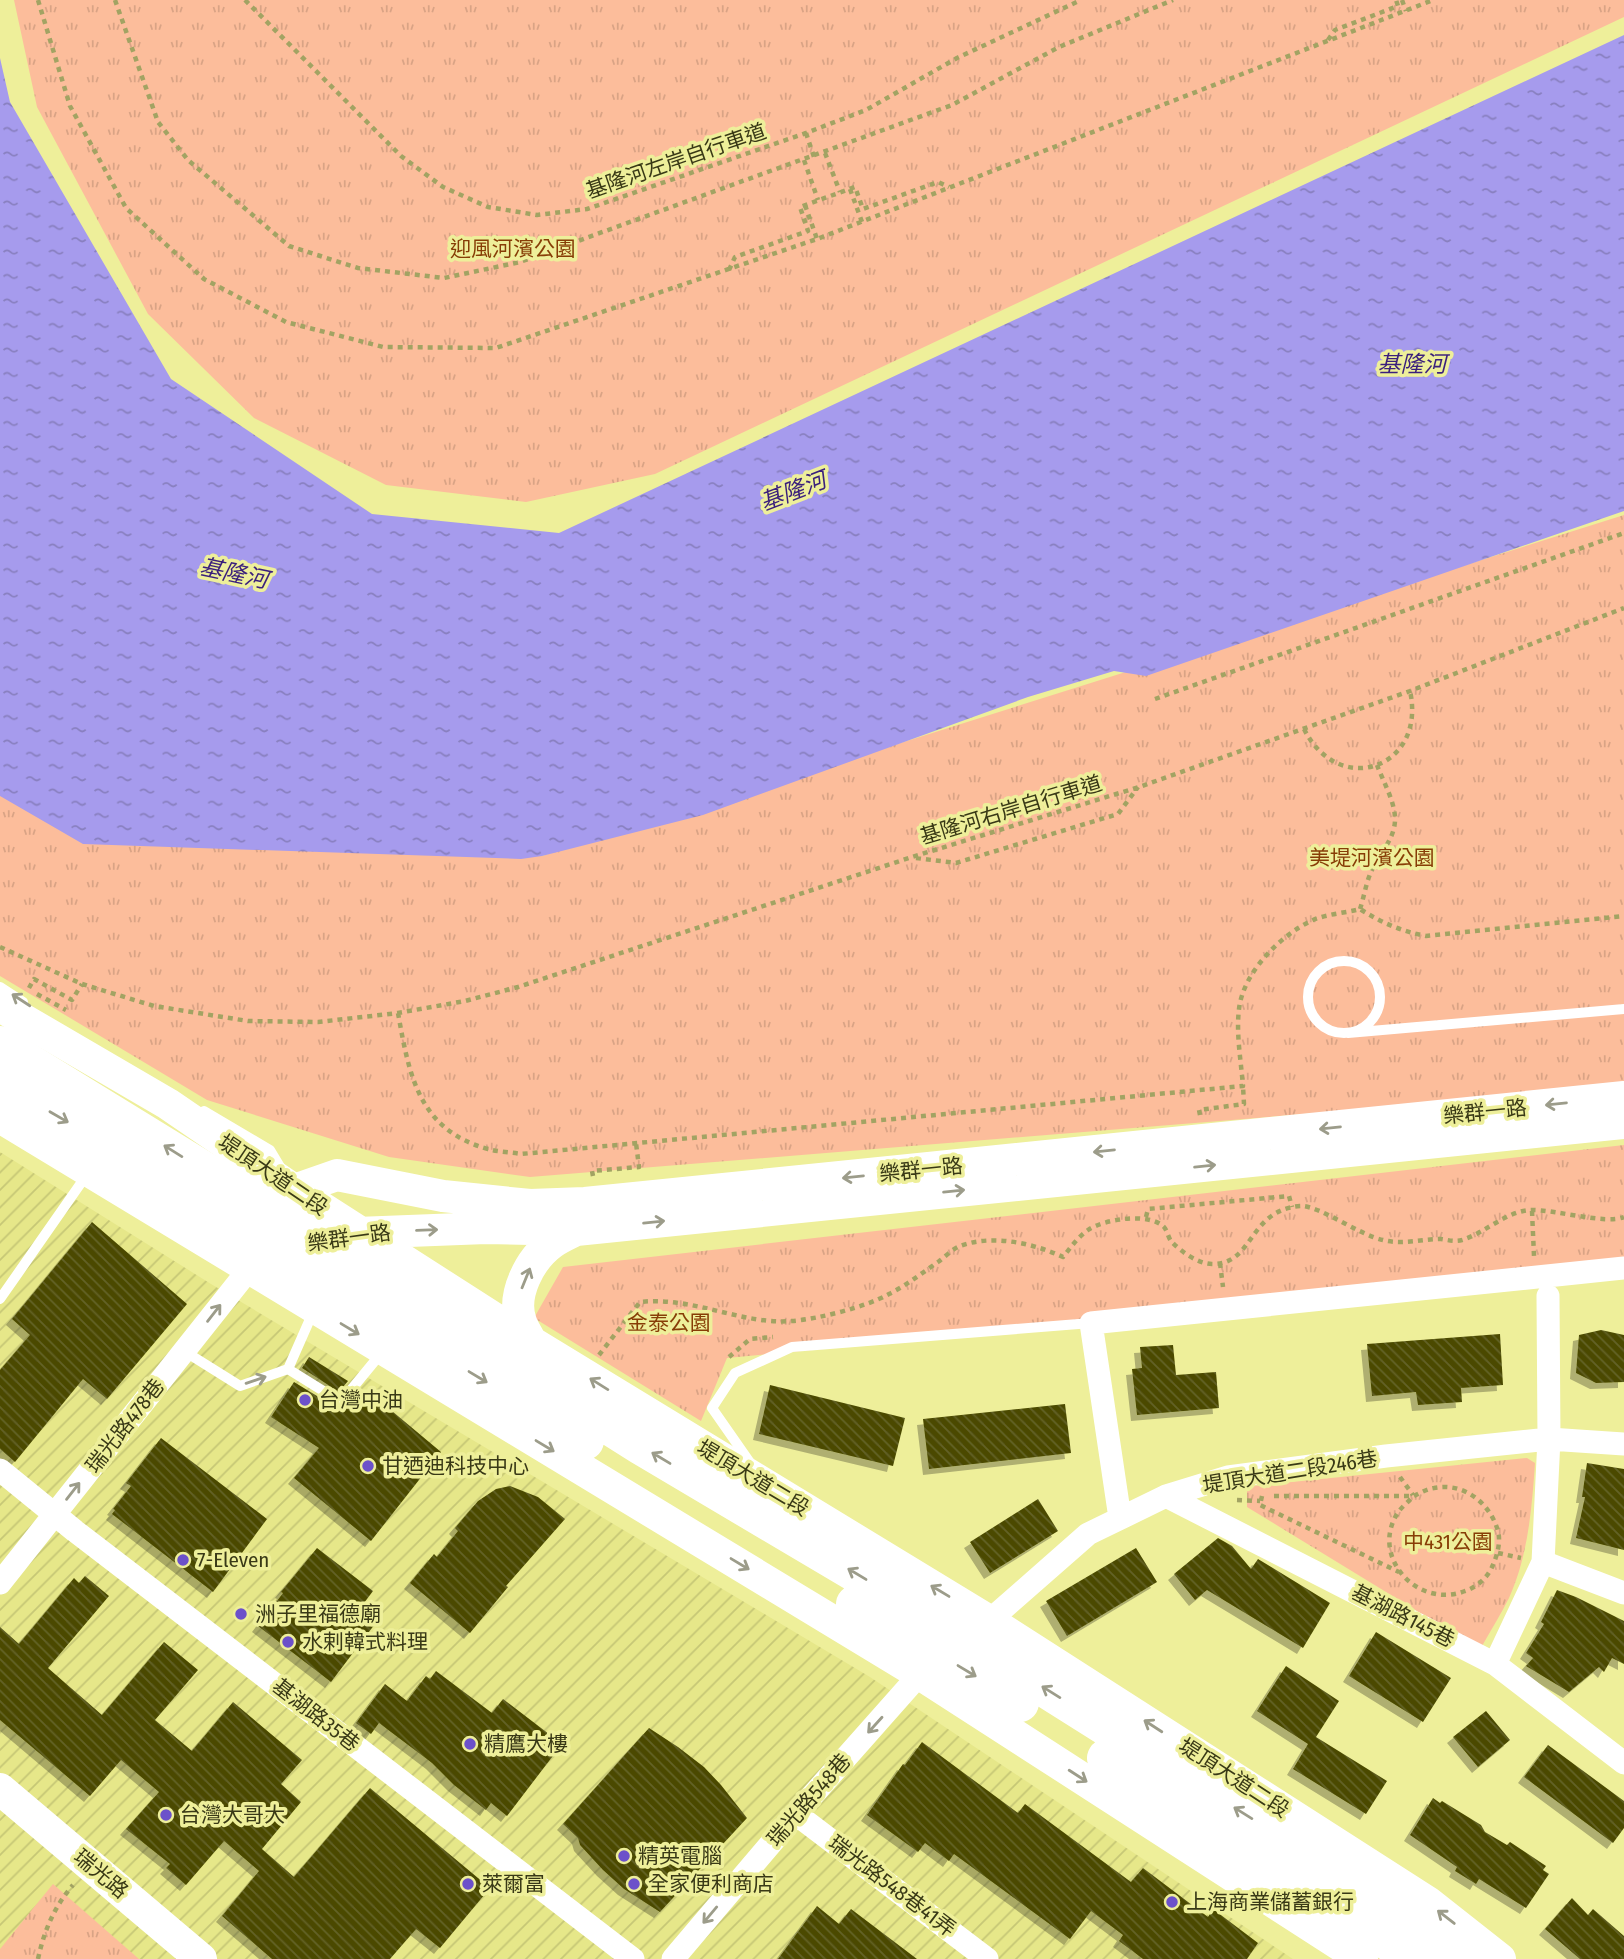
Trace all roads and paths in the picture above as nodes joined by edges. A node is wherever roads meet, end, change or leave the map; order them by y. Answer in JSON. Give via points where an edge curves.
{"nodes":[{"id":1,"x":38,"y":0,"type":"edge"},
{"id":2,"x":116,"y":0,"type":"edge"},
{"id":3,"x":245,"y":0,"type":"edge"},
{"id":4,"x":1082,"y":0,"type":"edge"},
{"id":5,"x":1172,"y":0,"type":"edge"},
{"id":6,"x":1396,"y":0,"type":"edge"},
{"id":7,"x":1402,"y":0,"type":"edge"},
{"id":8,"x":1433,"y":0,"type":"edge"},
{"id":9,"x":1406,"y":10,"type":"junction"},
{"id":10,"x":1328,"y":41,"type":"junction"},
{"id":11,"x":806,"y":133,"type":"junction"},
{"id":12,"x":825,"y":152,"type":"junction"},
{"id":13,"x":814,"y":157,"type":"junction"},
{"id":14,"x":804,"y":160,"type":"junction"},
{"id":15,"x":950,"y":188,"type":"junction"},
{"id":16,"x":850,"y":189,"type":"junction"},
{"id":17,"x":840,"y":192,"type":"junction"},
{"id":18,"x":818,"y":200,"type":"junction"},
{"id":19,"x":805,"y":205,"type":"junction"},
{"id":20,"x":862,"y":222,"type":"junction"},
{"id":21,"x":817,"y":239,"type":"junction"},
{"id":22,"x":729,"y":271,"type":"junction"},
{"id":23,"x":1624,"y":533,"type":"edge"},
{"id":24,"x":1624,"y":608,"type":"edge"},
{"id":25,"x":1409,"y":691,"type":"junction"},
{"id":26,"x":1154,"y":699,"type":"dead end"},
{"id":27,"x":1304,"y":729,"type":"junction"},
{"id":28,"x":1377,"y":765,"type":"junction"},
{"id":29,"x":1139,"y":787,"type":"junction"},
{"id":30,"x":912,"y":857,"type":"junction"},
{"id":31,"x":1360,"y":909,"type":"junction"},
{"id":32,"x":1624,"y":916,"type":"edge"},
{"id":33,"x":0,"y":947,"type":"edge"},
{"id":34,"x":82,"y":984,"type":"junction"},
{"id":35,"x":0,"y":987,"type":"edge"},
{"id":36,"x":0,"y":1006,"type":"edge"},
{"id":37,"x":31,"y":1007,"type":"dead end"},
{"id":38,"x":1624,"y":1009,"type":"edge"},
{"id":39,"x":66,"y":1010,"type":"dead end"},
{"id":40,"x":398,"y":1013,"type":"junction"},
{"id":41,"x":1348,"y":1033,"type":"junction"},
{"id":42,"x":0,"y":1045,"type":"edge"},
{"id":43,"x":0,"y":1083,"type":"edge"},
{"id":44,"x":1243,"y":1086,"type":"junction"},
{"id":45,"x":1624,"y":1097,"type":"edge"},
{"id":46,"x":189,"y":1102,"type":"dead end"},
{"id":47,"x":1199,"y":1110,"type":"dead end"},
{"id":48,"x":0,"y":1117,"type":"edge"},
{"id":49,"x":1624,"y":1123,"type":"edge"},
{"id":50,"x":636,"y":1143,"type":"junction"},
{"id":51,"x":89,"y":1171,"type":"junction"},
{"id":52,"x":593,"y":1176,"type":"dead end"},
{"id":53,"x":221,"y":1181,"type":"junction"},
{"id":54,"x":294,"y":1190,"type":"junction"},
{"id":55,"x":1292,"y":1207,"type":"junction"},
{"id":56,"x":1146,"y":1217,"type":"junction"},
{"id":57,"x":1624,"y":1217,"type":"edge"},
{"id":58,"x":576,"y":1230,"type":"junction"},
{"id":59,"x":359,"y":1233,"type":"junction"},
{"id":60,"x":314,"y":1239,"type":"junction"},
{"id":61,"x":262,"y":1260,"type":"junction"},
{"id":62,"x":1624,"y":1268,"type":"edge"},
{"id":63,"x":1548,"y":1296,"type":"dead end"},
{"id":64,"x":0,"y":1299,"type":"edge"},
{"id":65,"x":315,"y":1307,"type":"junction"},
{"id":66,"x":1091,"y":1323,"type":"junction"},
{"id":67,"x":531,"y":1342,"type":"junction"},
{"id":68,"x":384,"y":1349,"type":"junction"},
{"id":69,"x":184,"y":1351,"type":"junction"},
{"id":70,"x":594,"y":1361,"type":"dead end"},
{"id":71,"x":288,"y":1369,"type":"junction"},
{"id":72,"x":1549,"y":1439,"type":"junction"},
{"id":73,"x":1624,"y":1444,"type":"edge"},
{"id":74,"x":0,"y":1470,"type":"edge"},
{"id":75,"x":774,"y":1490,"type":"junction"},
{"id":76,"x":1166,"y":1496,"type":"junction"},
{"id":77,"x":1414,"y":1496,"type":"junction"},
{"id":78,"x":54,"y":1515,"type":"junction"},
{"id":79,"x":1120,"y":1518,"type":"junction"},
{"id":80,"x":1542,"y":1562,"type":"junction"},
{"id":81,"x":1399,"y":1572,"type":"junction"},
{"id":82,"x":0,"y":1583,"type":"edge"},
{"id":83,"x":1624,"y":1593,"type":"edge"},
{"id":84,"x":989,"y":1621,"type":"junction"},
{"id":85,"x":1495,"y":1664,"type":"junction"},
{"id":86,"x":920,"y":1674,"type":"junction"},
{"id":87,"x":1624,"y":1763,"type":"edge"},
{"id":88,"x":0,"y":1789,"type":"edge"},
{"id":89,"x":796,"y":1814,"type":"junction"},
{"id":90,"x":60,"y":1900,"type":"dead end"},
{"id":91,"x":38,"y":1959,"type":"edge"},
{"id":92,"x":201,"y":1959,"type":"edge"},
{"id":93,"x":633,"y":1959,"type":"edge"},
{"id":94,"x":673,"y":1959,"type":"edge"},
{"id":95,"x":987,"y":1959,"type":"edge"},
{"id":96,"x":1362,"y":1959,"type":"edge"},
{"id":97,"x":1415,"y":1959,"type":"edge"},
{"id":98,"x":1464,"y":1959,"type":"edge"},
{"id":99,"x":1500,"y":1959,"type":"edge"}],
"edges":[{"from":1,"to":22,"type":"path","via":[[70,106],[126,208],[204,279],[286,322],[383,348],[496,348]]},
{"from":2,"to":14,"type":"path","via":[[158,122],[188,160],[289,246],[358,268],[444,278],[520,262]]},
{"from":3,"to":11,"type":"path","name":"基隆河左岸自行車道","via":[[401,156],[443,187],[488,206],[537,215],[587,209]]},
{"from":4,"to":11,"type":"path","name":"基隆河左岸自行車道","via":[[957,58],[866,110]]},
{"from":5,"to":12,"type":"path","via":[[1059,47],[951,105]]},
{"from":6,"to":10,"type":"path","via":[[1398,6],[1335,30]]},
{"from":7,"to":9,"type":"path"},
{"from":8,"to":9,"type":"path"},
{"from":9,"to":10,"type":"path"},
{"from":10,"to":15,"type":"path"},
{"from":11,"to":13,"type":"path"},
{"from":12,"to":13,"type":"path"},
{"from":12,"to":17,"type":"path"},
{"from":13,"to":14,"type":"path"},
{"from":14,"to":18,"type":"path"},
{"from":15,"to":16,"type":"path","via":[[938,183],[863,209],[855,187]]},
{"from":15,"to":20,"type":"path"},
{"from":16,"to":17,"type":"path"},
{"from":16,"to":20,"type":"path"},
{"from":17,"to":18,"type":"path"},
{"from":18,"to":19,"type":"path"},
{"from":19,"to":21,"type":"path"},
{"from":19,"to":22,"type":"path","via":[[800,207],[808,230],[734,257]]},
{"from":20,"to":21,"type":"path"},
{"from":21,"to":22,"type":"path"},
{"from":23,"to":26,"type":"path"},
{"from":24,"to":25,"type":"path","name":"基隆河右岸自行車道"},
{"from":25,"to":27,"type":"path","name":"基隆河右岸自行車道"},
{"from":25,"to":28,"type":"path","via":[[1412,727],[1405,743]]},
{"from":27,"to":28,"type":"path","via":[[1325,758],[1341,766]]},
{"from":27,"to":29,"type":"path","name":"基隆河右岸自行車道"},
{"from":28,"to":31,"type":"path","via":[[1395,818],[1390,839],[1371,870]]},
{"from":29,"to":30,"type":"path","name":"基隆河右岸自行車道"},
{"from":29,"to":30,"type":"path","via":[[1118,814],[956,863]]},
{"from":30,"to":40,"type":"path","name":"基隆河右岸自行車道","via":[[518,987]]},
{"from":31,"to":32,"type":"path","via":[[1385,924],[1426,936]]},
{"from":31,"to":44,"type":"path","via":[[1314,919],[1253,971],[1239,1007]]},
{"from":33,"to":34,"type":"path","name":"基隆河右岸自行車道"},
{"from":34,"to":39,"type":"path","via":[[72,1000],[34,979],[28,989]]},
{"from":34,"to":40,"type":"path","name":"基隆河右岸自行車道","via":[[154,1006],[248,1021],[318,1022]]},
{"from":37,"to":35,"type":"lane","one_way":true},
{"from":36,"to":54,"type":"street","name":"堤頂大道二段","via":[[168,1104]]},
{"from":38,"to":41,"type":"lane"},
{"from":40,"to":50,"type":"path","via":[[418,1096],[435,1119],[458,1137],[488,1149],[520,1154]]},
{"from":41,"to":41,"type":"lane","via":[[1376,1015],[1380,993],[1371,973],[1340,961],[1312,979],[1308,1001],[1311,1013],[1326,1029]]},
{"from":53,"to":42,"type":"highway","name":"堤頂大道二段","one_way":true},
{"from":43,"to":61,"type":"highway","one_way":true,"via":[[118,1152]]},
{"from":44,"to":47,"type":"path","via":[[1244,1104]]},
{"from":44,"to":50,"type":"path"},
{"from":45,"to":54,"type":"street","name":"樂群一路","one_way":true,"via":[[585,1203],[530,1205],[443,1196],[337,1175]]},
{"from":46,"to":54,"type":"lane","via":[[270,1150]]},
{"from":48,"to":51,"type":"street"},
{"from":58,"to":49,"type":"street","name":"樂群一路","one_way":true},
{"from":50,"to":52,"type":"path","via":[[639,1167],[592,1171]]},
{"from":51,"to":61,"type":"street"},
{"from":51,"to":64,"type":"lane"},
{"from":53,"to":54,"type":"street","name":"樂群一路"},
{"from":53,"to":60,"type":"highway","name":"堤頂大道二段"},
{"from":54,"to":59,"type":"street","name":"堤頂大道二段"},
{"from":55,"to":56,"type":"path","via":[[1289,1196],[1148,1209]]},
{"from":55,"to":56,"type":"path","via":[[1269,1216],[1232,1258],[1210,1264],[1182,1252],[1164,1227]]},
{"from":55,"to":57,"type":"path","via":[[1320,1211],[1382,1240],[1421,1242],[1459,1241],[1528,1210],[1602,1219]]},
{"from":56,"to":70,"type":"path","via":[[1090,1228],[1063,1257],[1017,1242],[959,1246],[889,1295],[866,1305],[793,1321],[662,1300],[640,1302]]},
{"from":59,"to":58,"type":"street","name":"樂群一路","one_way":true},
{"from":67,"to":58,"type":"street","one_way":true,"via":[[520,1321],[522,1285],[530,1266],[550,1244]]},
{"from":59,"to":60,"type":"street","name":"樂群一路"},
{"from":59,"to":67,"type":"street","name":"堤頂大道二段"},
{"from":60,"to":61,"type":"street","name":"樂群一路"},
{"from":98,"to":60,"type":"highway","name":"堤頂大道二段","one_way":true,"via":[[1394,1908],[965,1638],[641,1446]]},
{"from":61,"to":65,"type":"street"},
{"from":69,"to":61,"type":"street","name":"瑞光路478巷","one_way":true},
{"from":61,"to":97,"type":"highway","one_way":true,"via":[[1058,1727]]},
{"from":62,"to":66,"type":"street"},
{"from":63,"to":72,"type":"street"},
{"from":65,"to":68,"type":"street","one_way":true},
{"from":65,"to":71,"type":"lane"},
{"from":66,"to":75,"type":"lane","via":[[792,1347],[735,1373],[712,1408]]},
{"from":66,"to":79,"type":"street"},
{"from":75,"to":67,"type":"street","name":"堤頂大道二段","one_way":true},
{"from":68,"to":71,"type":"lane","via":[[341,1402]]},
{"from":68,"to":86,"type":"street","one_way":true},
{"from":69,"to":71,"type":"lane","one_way":true,"via":[[240,1386]]},
{"from":78,"to":69,"type":"street","name":"瑞光路478巷","one_way":true},
{"from":72,"to":73,"type":"street","name":"堤頂大道二段246巷"},
{"from":72,"to":76,"type":"street","name":"堤頂大道二段246巷","via":[[1228,1477]]},
{"from":72,"to":80,"type":"street"},
{"from":74,"to":78,"type":"street","name":"基湖路35巷"},
{"from":84,"to":75,"type":"street","name":"堤頂大道二段","one_way":true},
{"from":76,"to":79,"type":"street","name":"堤頂大道二段246巷"},
{"from":76,"to":85,"type":"street","name":"基湖路145巷"},
{"from":77,"to":81,"type":"path","via":[[1398,1512],[1391,1531],[1390,1551]]},
{"from":77,"to":81,"type":"path","via":[[1434,1488],[1456,1488],[1476,1497],[1490,1512],[1499,1533],[1498,1553],[1475,1588],[1455,1595],[1434,1595],[1415,1588]]},
{"from":77,"to":81,"type":"path","via":[[1261,1496],[1260,1505]]},
{"from":78,"to":82,"type":"street","name":"瑞光路478巷"},
{"from":78,"to":93,"type":"street","name":"基湖路35巷"},
{"from":79,"to":84,"type":"street","name":"堤頂大道二段246巷","via":[[1088,1534]]},
{"from":80,"to":83,"type":"street"},
{"from":80,"to":85,"type":"street"},
{"from":99,"to":84,"type":"street","name":"堤頂大道二段","one_way":true,"via":[[1429,1903]]},
{"from":85,"to":87,"type":"street","name":"基湖路145巷"},
{"from":86,"to":89,"type":"street","name":"瑞光路548巷","one_way":true},
{"from":86,"to":96,"type":"street","one_way":true},
{"from":88,"to":92,"type":"street","name":"瑞光路"},
{"from":89,"to":94,"type":"street","name":"瑞光路548巷","one_way":true},
{"from":89,"to":95,"type":"street","name":"瑞光路548巷41弄"},
{"from":90,"to":91,"type":"path","via":[[43,1934]]}]}
